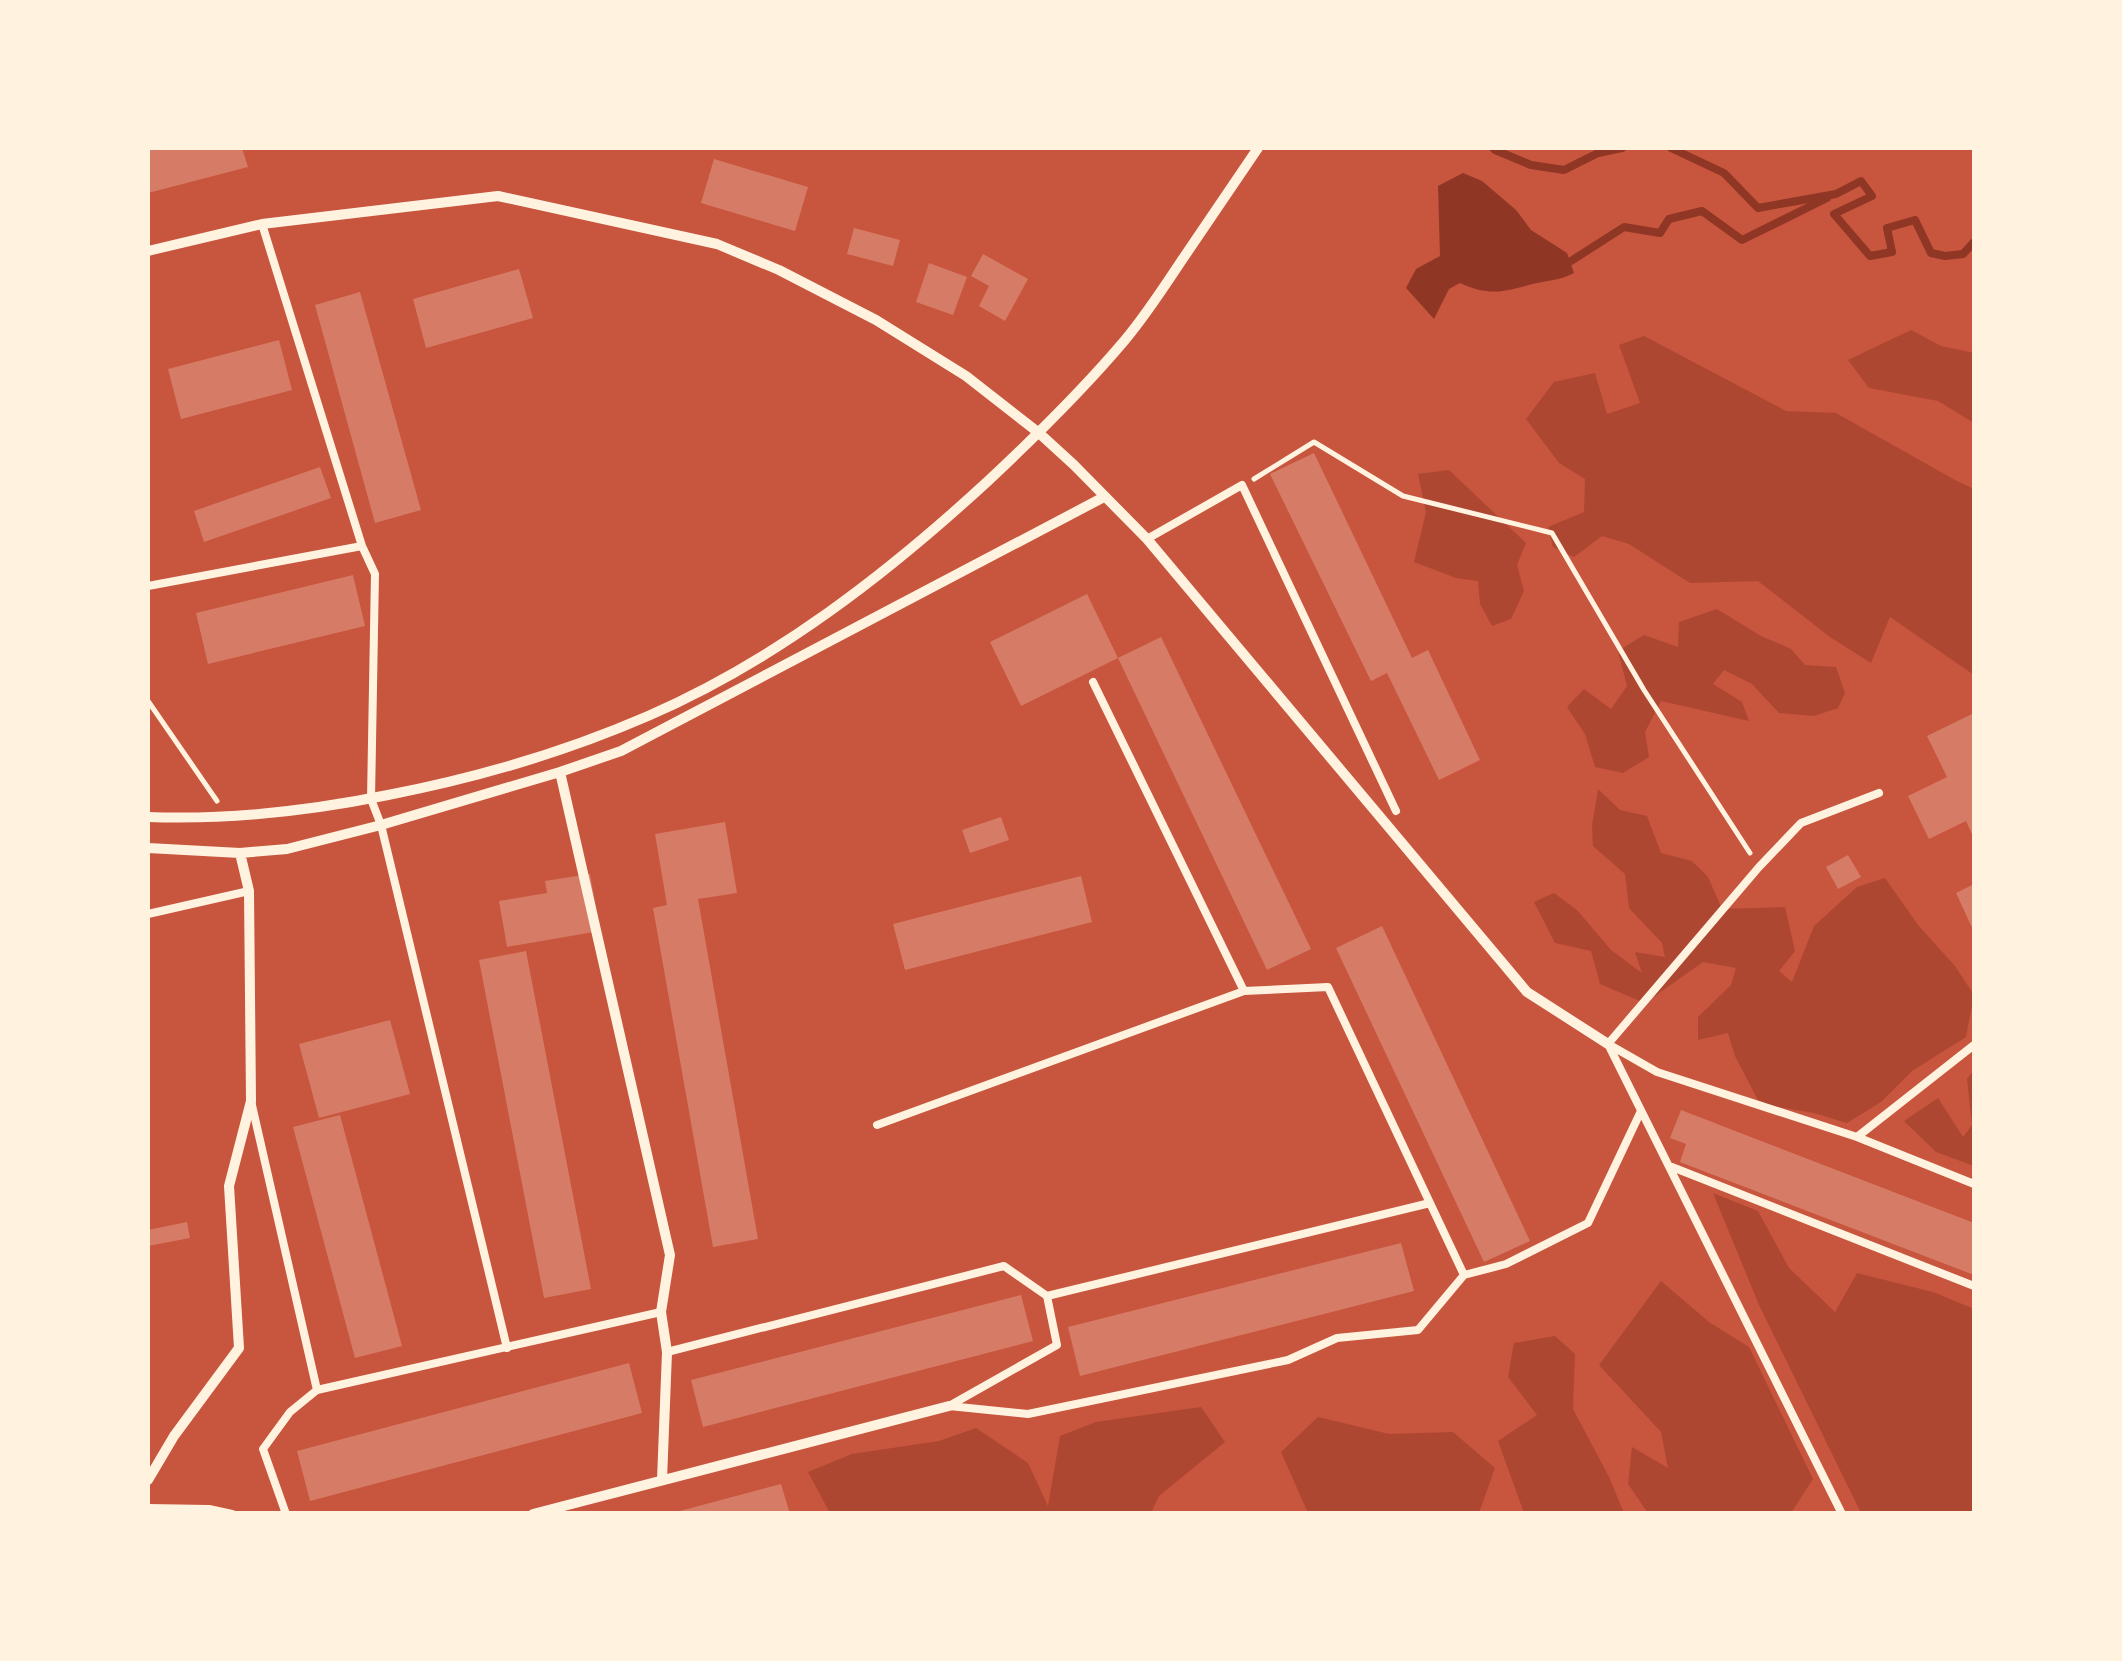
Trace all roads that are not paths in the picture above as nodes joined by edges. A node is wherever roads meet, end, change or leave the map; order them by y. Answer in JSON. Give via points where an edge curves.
{"nodes":[{"id":1,"x":1258,"y":148,"type":"edge"},
{"id":2,"x":262,"y":224,"type":"junction"},
{"id":3,"x":148,"y":251,"type":"edge"},
{"id":4,"x":1039,"y":433,"type":"junction"},
{"id":5,"x":1104,"y":497,"type":"junction"},
{"id":6,"x":1147,"y":540,"type":"junction"},
{"id":7,"x":362,"y":546,"type":"junction"},
{"id":8,"x":148,"y":586,"type":"edge"},
{"id":9,"x":1093,"y":682,"type":"dead end"},
{"id":10,"x":560,"y":772,"type":"junction"},
{"id":11,"x":1878,"y":793,"type":"dead end"},
{"id":12,"x":371,"y":799,"type":"junction"},
{"id":13,"x":1396,"y":812,"type":"dead end"},
{"id":14,"x":148,"y":817,"type":"edge"},
{"id":15,"x":382,"y":825,"type":"junction"},
{"id":16,"x":148,"y":848,"type":"edge"},
{"id":17,"x":240,"y":853,"type":"junction"},
{"id":18,"x":250,"y":891,"type":"junction"},
{"id":19,"x":148,"y":914,"type":"edge"},
{"id":20,"x":1244,"y":991,"type":"junction"},
{"id":21,"x":1608,"y":1044,"type":"junction"},
{"id":22,"x":1974,"y":1046,"type":"edge"},
{"id":23,"x":252,"y":1101,"type":"junction"},
{"id":24,"x":1642,"y":1111,"type":"junction"},
{"id":25,"x":877,"y":1125,"type":"dead end"},
{"id":26,"x":1857,"y":1137,"type":"junction"},
{"id":27,"x":1670,"y":1166,"type":"junction"},
{"id":28,"x":1974,"y":1184,"type":"edge"},
{"id":29,"x":1430,"y":1203,"type":"junction"},
{"id":30,"x":1464,"y":1275,"type":"junction"},
{"id":31,"x":1974,"y":1286,"type":"edge"},
{"id":32,"x":1047,"y":1296,"type":"junction"},
{"id":33,"x":662,"y":1312,"type":"junction"},
{"id":34,"x":507,"y":1348,"type":"junction"},
{"id":35,"x":666,"y":1352,"type":"junction"},
{"id":36,"x":316,"y":1390,"type":"junction"},
{"id":37,"x":948,"y":1406,"type":"junction"},
{"id":38,"x":148,"y":1480,"type":"edge"},
{"id":39,"x":662,"y":1480,"type":"junction"},
{"id":40,"x":148,"y":1508,"type":"edge"},
{"id":41,"x":232,"y":1514,"type":"edge"},
{"id":42,"x":286,"y":1514,"type":"edge"},
{"id":43,"x":533,"y":1514,"type":"edge"},
{"id":44,"x":1842,"y":1514,"type":"edge"}],
"edges":[{"from":1,"to":4,"type":"street","via":[[1128,336]]},
{"from":2,"to":3,"type":"street"},
{"from":2,"to":4,"type":"street","via":[[498,196],[717,244],[876,320],[966,376]]},
{"from":2,"to":7,"type":"lane"},
{"from":4,"to":5,"type":"street"},
{"from":4,"to":12,"type":"street","via":[[850,597],[708,686],[590,739],[472,777]]},
{"from":5,"to":6,"type":"street"},
{"from":5,"to":10,"type":"street","via":[[621,751]]},
{"from":6,"to":13,"type":"lane","via":[[1242,485]]},
{"from":6,"to":21,"type":"street","via":[[1527,992]]},
{"from":7,"to":8,"type":"lane"},
{"from":7,"to":12,"type":"lane","via":[[375,574]]},
{"from":9,"to":20,"type":"lane"},
{"from":10,"to":15,"type":"street"},
{"from":10,"to":33,"type":"street","via":[[670,1254]]},
{"from":11,"to":21,"type":"lane","via":[[1801,823]]},
{"from":12,"to":14,"type":"street","via":[[272,814]]},
{"from":12,"to":15,"type":"lane"},
{"from":15,"to":17,"type":"street","via":[[287,849]]},
{"from":15,"to":34,"type":"lane"},
{"from":16,"to":17,"type":"street"},
{"from":17,"to":18,"type":"street"},
{"from":18,"to":19,"type":"lane"},
{"from":18,"to":23,"type":"street"},
{"from":20,"to":25,"type":"lane"},
{"from":20,"to":29,"type":"lane","via":[[1328,987]]},
{"from":21,"to":24,"type":"lane"},
{"from":21,"to":26,"type":"lane","via":[[1657,1072]]},
{"from":22,"to":26,"type":"lane"},
{"from":23,"to":36,"type":"lane"},
{"from":23,"to":38,"type":"street","via":[[229,1186],[239,1348]]},
{"from":24,"to":27,"type":"lane"},
{"from":24,"to":30,"type":"lane","via":[[1588,1223],[1506,1264]]},
{"from":26,"to":28,"type":"lane"},
{"from":27,"to":31,"type":"lane"},
{"from":27,"to":44,"type":"lane"},
{"from":29,"to":30,"type":"lane"},
{"from":29,"to":32,"type":"lane"},
{"from":30,"to":37,"type":"lane","via":[[1418,1330],[1337,1338],[1288,1360],[1028,1414]]},
{"from":32,"to":35,"type":"lane","via":[[1004,1266]]},
{"from":32,"to":37,"type":"lane","via":[[1058,1345]]},
{"from":33,"to":34,"type":"lane"},
{"from":33,"to":35,"type":"street"},
{"from":34,"to":36,"type":"lane"},
{"from":35,"to":39,"type":"street"},
{"from":36,"to":42,"type":"lane","via":[[263,1450]]},
{"from":37,"to":39,"type":"street"},
{"from":39,"to":43,"type":"street"},
{"from":40,"to":41,"type":"lane"}]}
